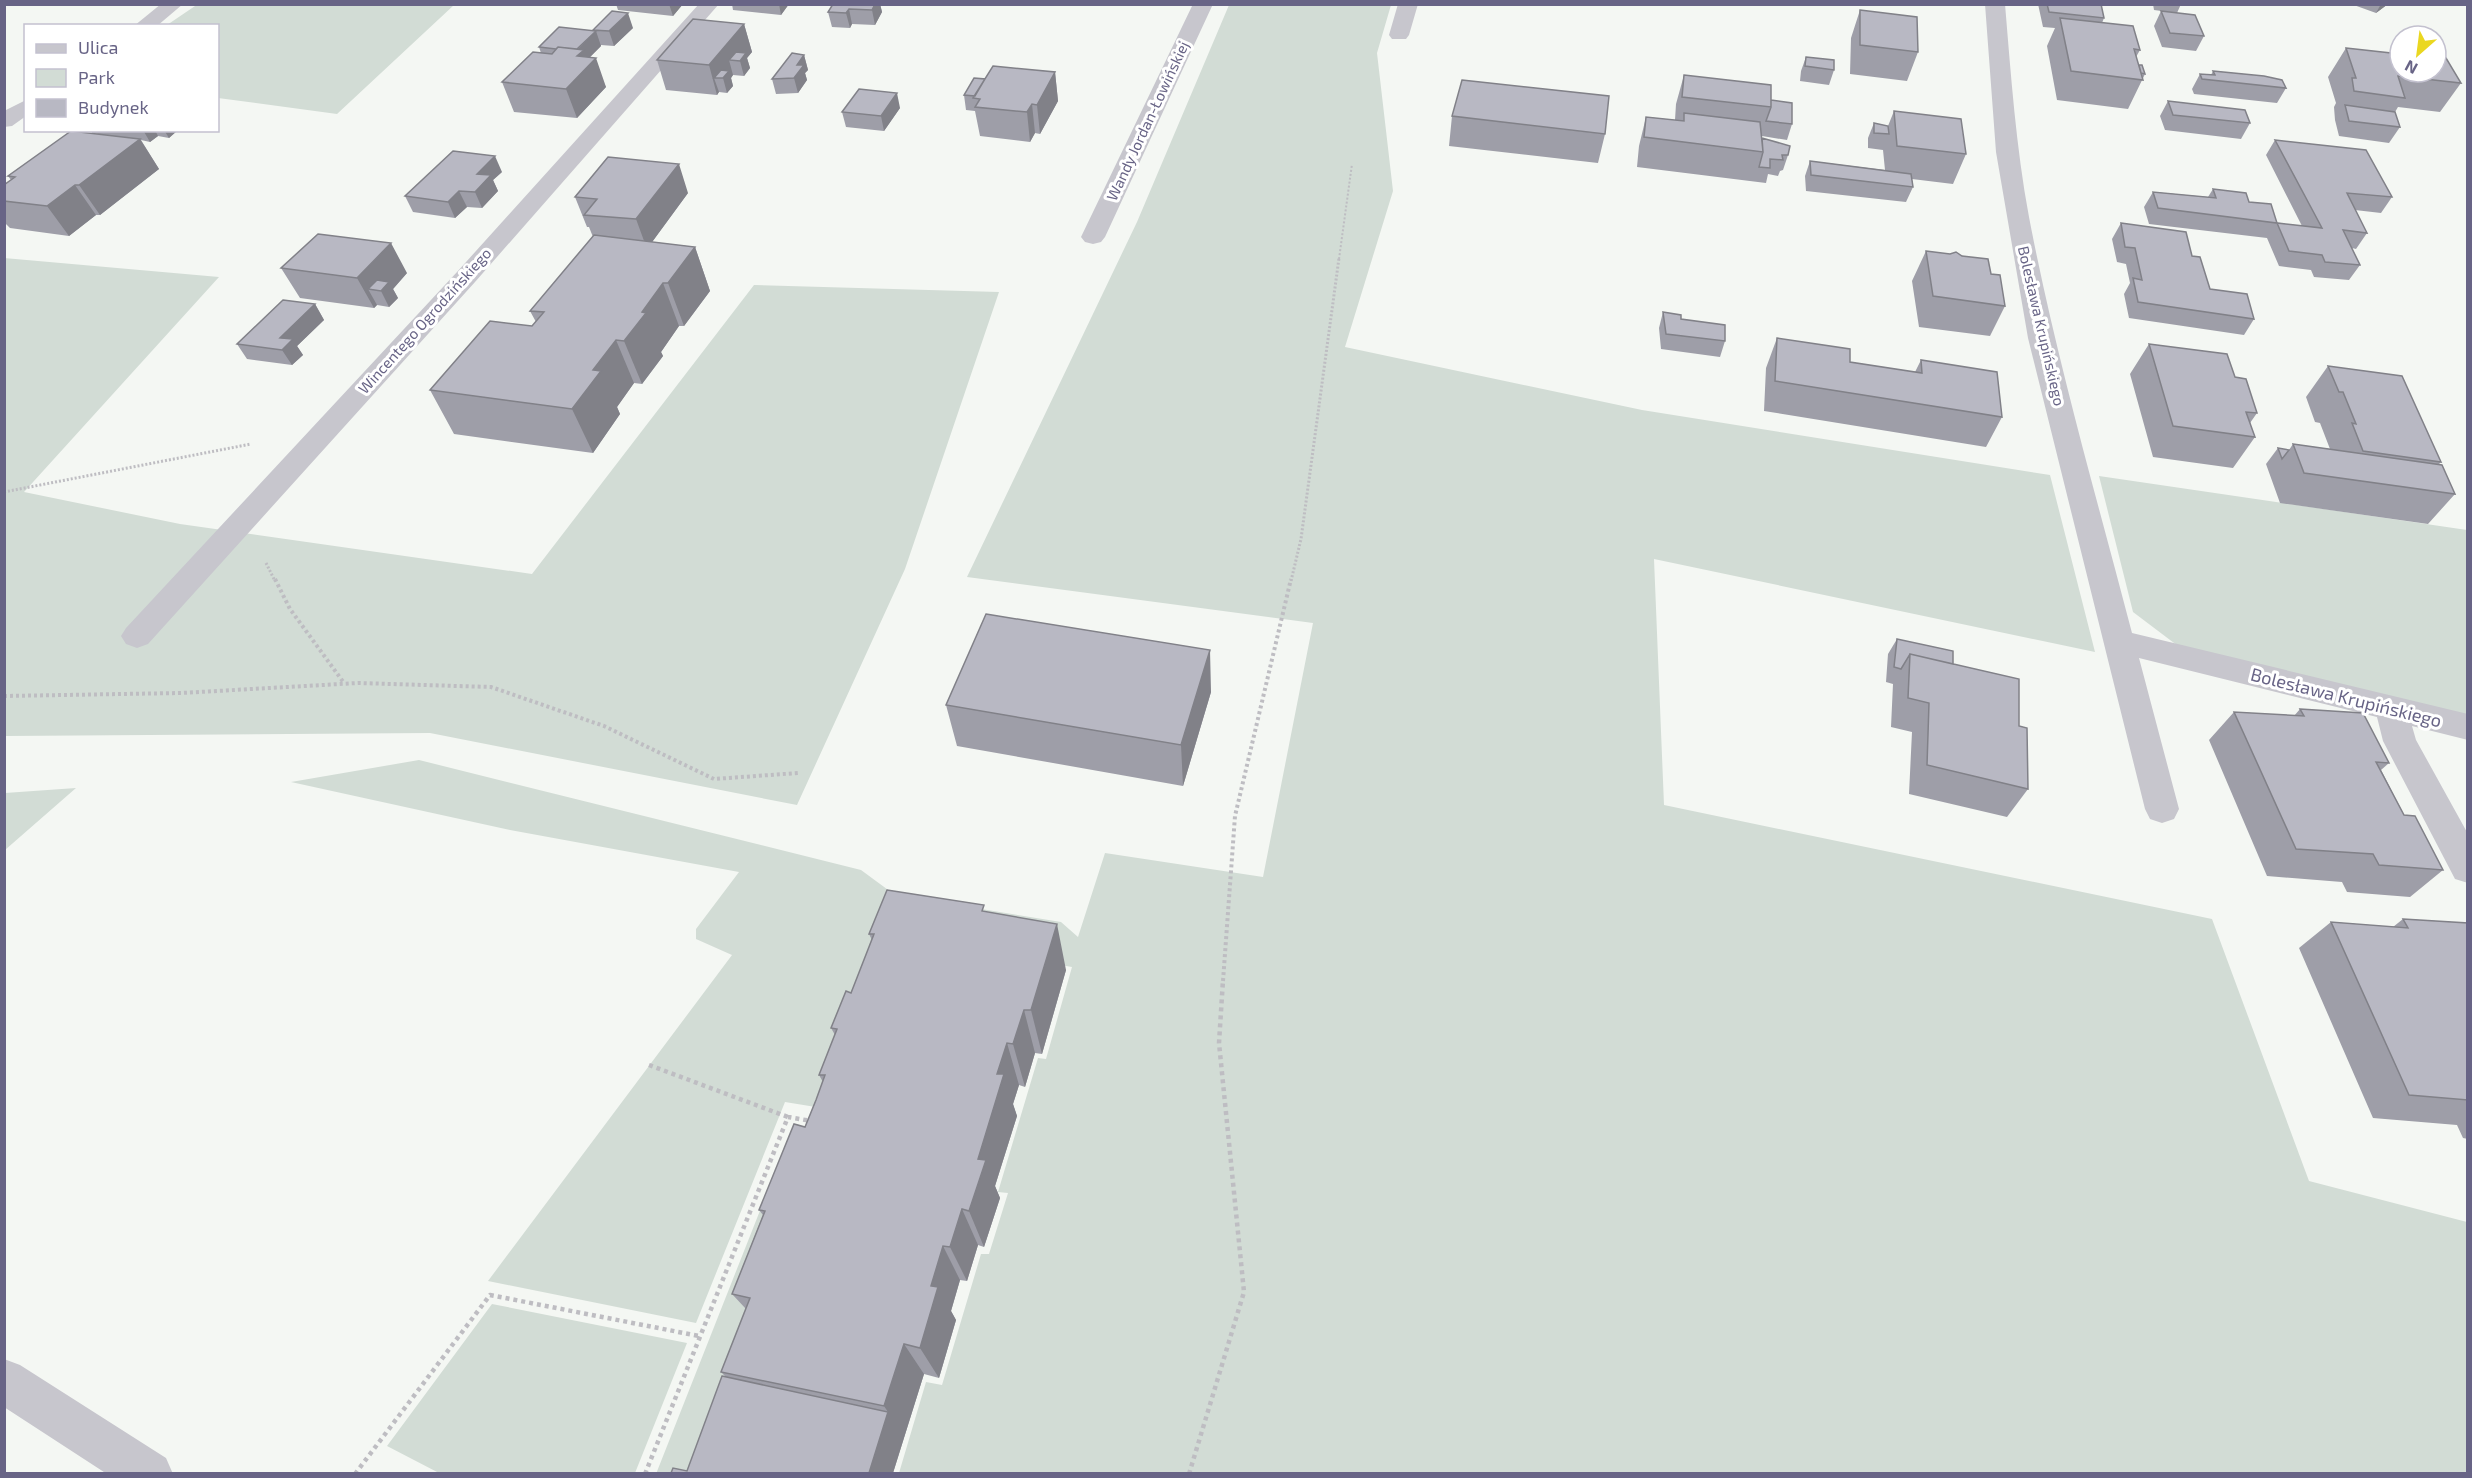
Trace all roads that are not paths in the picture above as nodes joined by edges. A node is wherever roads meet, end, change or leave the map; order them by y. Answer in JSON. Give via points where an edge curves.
{"nodes":[{"id":1,"x":174,"y":4,"type":"edge"},
{"id":2,"x":710,"y":4,"type":"edge"},
{"id":3,"x":1203,"y":4,"type":"edge"},
{"id":4,"x":1408,"y":4,"type":"edge"},
{"id":5,"x":1995,"y":4,"type":"edge"},
{"id":6,"x":147,"y":24,"type":"edge"},
{"id":7,"x":1399,"y":35,"type":"dead end"},
{"id":8,"x":24,"y":107,"type":"edge"},
{"id":9,"x":4,"y":120,"type":"edge"},
{"id":10,"x":1094,"y":237,"type":"dead end"},
{"id":11,"x":137,"y":636,"type":"dead end"},
{"id":12,"x":2120,"y":642,"type":"junction"},
{"id":13,"x":2391,"y":708,"type":"junction"},
{"id":14,"x":2468,"y":727,"type":"edge"},
{"id":15,"x":2162,"y":809,"type":"dead end"},
{"id":16,"x":2468,"y":868,"type":"edge"},
{"id":17,"x":4,"y":1381,"type":"edge"},
{"id":18,"x":150,"y":1473,"type":"edge"}],
"edges":[{"from":1,"to":6,"type":"street"},
{"from":2,"to":11,"type":"street","name":"Wincentego Ogrodzińskiego"},
{"from":3,"to":10,"type":"street","name":"Wandy Jordan-Łowińskiej"},
{"from":4,"to":7,"type":"street"},
{"from":5,"to":12,"type":"street","name":"Bolesława Krupińskiego","via":[[2007,152],[2021,238],[2041,338]]},
{"from":8,"to":9,"type":"street"},
{"from":12,"to":13,"type":"street","name":"Bolesława Krupińskiego"},
{"from":12,"to":15,"type":"street","name":"Bolesława Krupińskiego"},
{"from":13,"to":14,"type":"street","name":"Bolesława Krupińskiego"},
{"from":13,"to":16,"type":"street","via":[[2400,741]]},
{"from":17,"to":18,"type":"street"}]}
